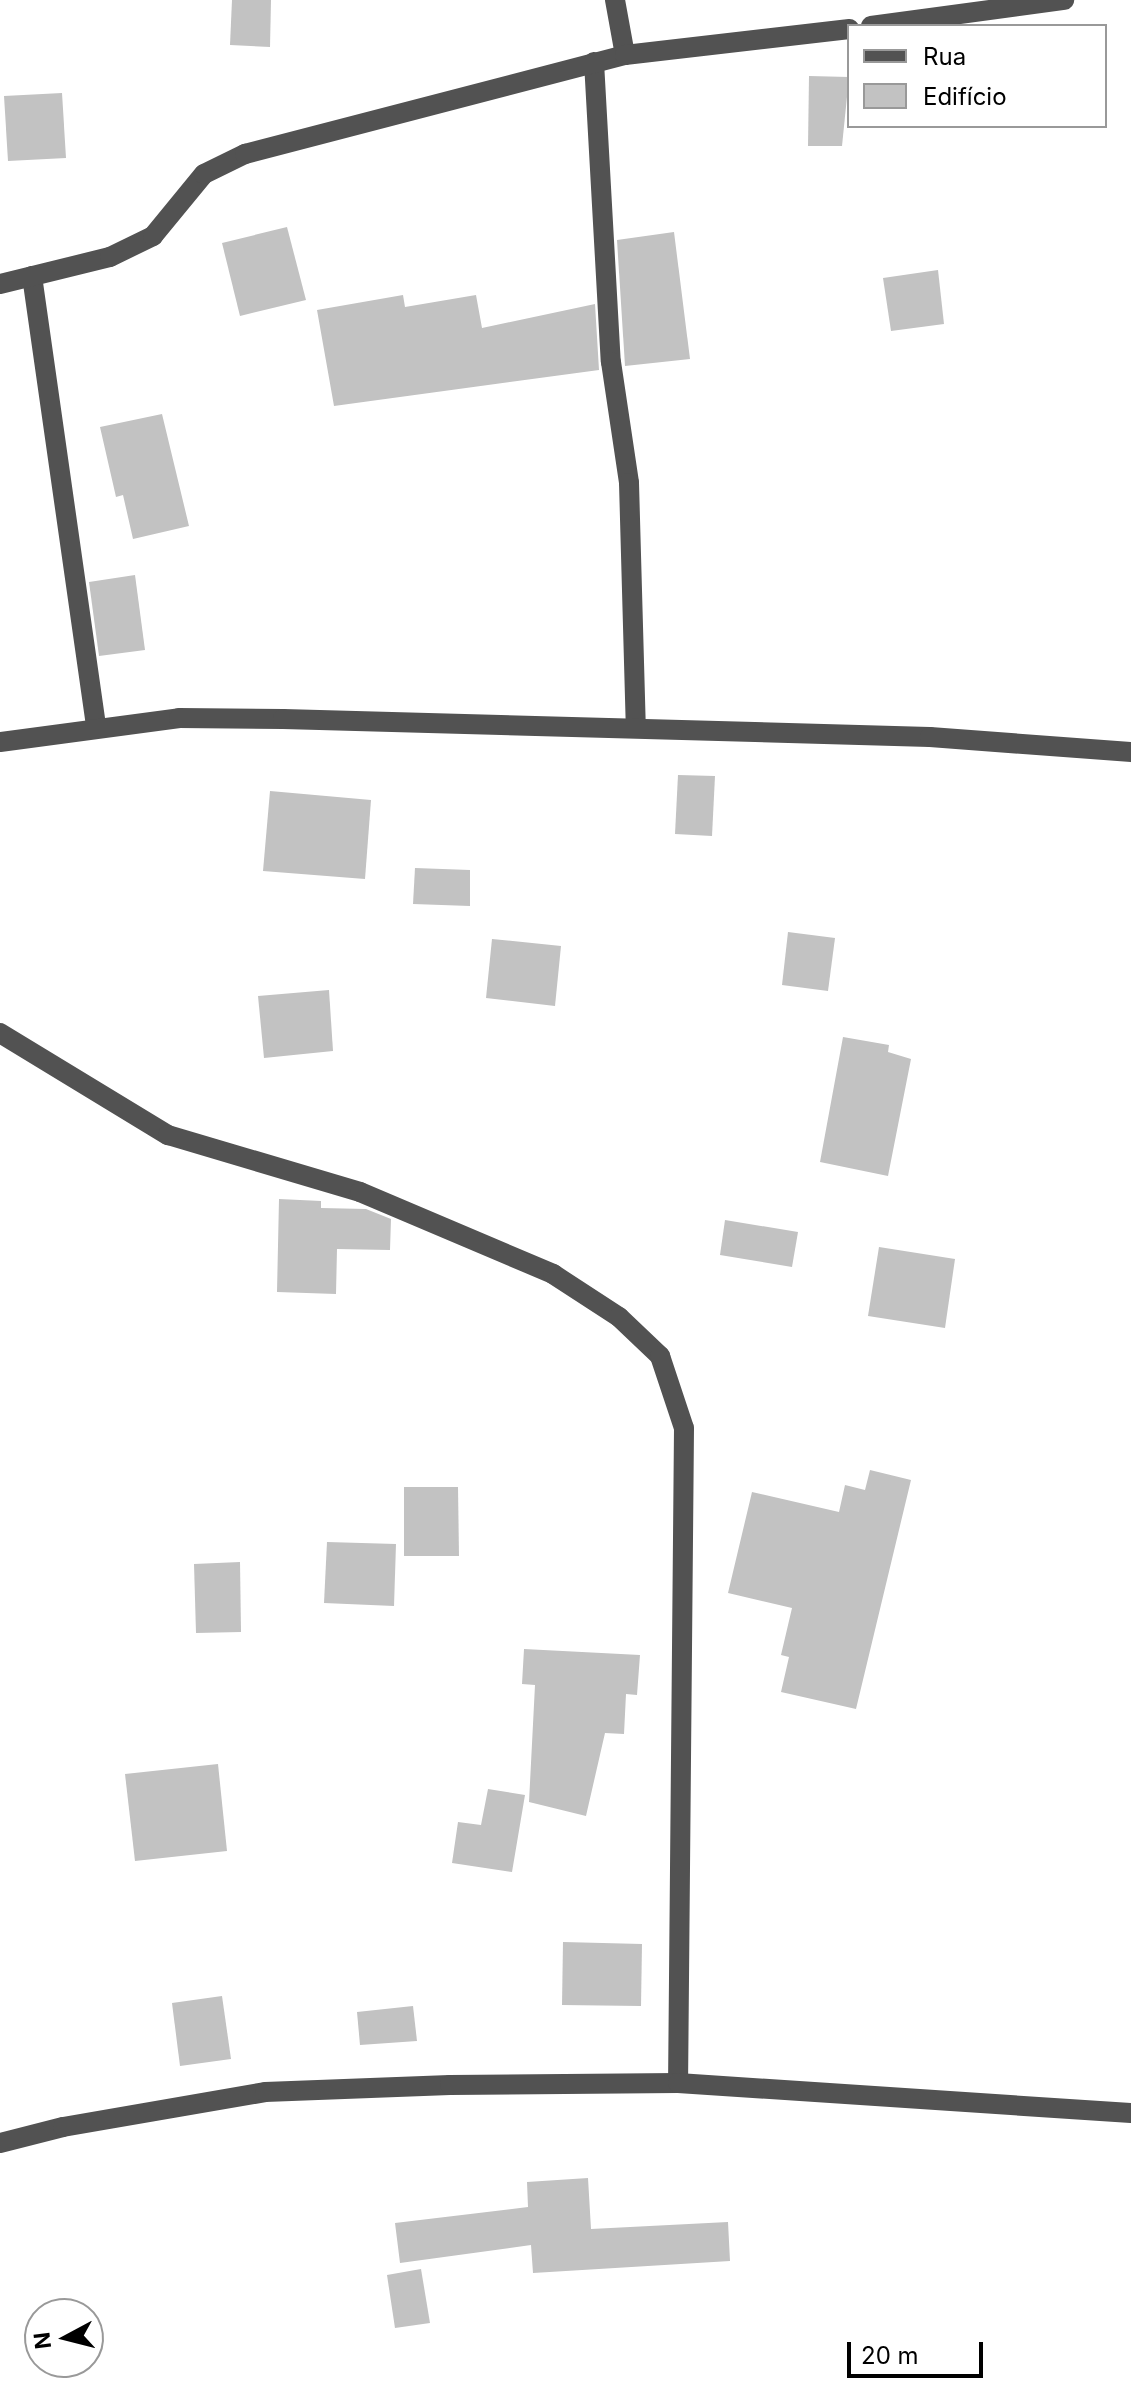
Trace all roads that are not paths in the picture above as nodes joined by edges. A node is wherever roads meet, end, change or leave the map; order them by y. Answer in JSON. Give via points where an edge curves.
{"nodes":[{"id":1,"x":615,"y":0,"type":"edge"},
{"id":2,"x":1064,"y":0,"type":"edge"},
{"id":3,"x":886,"y":24,"type":"edge"},
{"id":4,"x":847,"y":29,"type":"edge"},
{"id":5,"x":625,"y":55,"type":"junction"},
{"id":6,"x":594,"y":62,"type":"junction"},
{"id":7,"x":32,"y":276,"type":"junction"},
{"id":8,"x":0,"y":284,"type":"edge"},
{"id":9,"x":96,"y":726,"type":"junction"},
{"id":10,"x":636,"y":727,"type":"junction"},
{"id":11,"x":0,"y":742,"type":"edge"},
{"id":12,"x":1131,"y":752,"type":"edge"},
{"id":13,"x":0,"y":1033,"type":"edge"},
{"id":14,"x":678,"y":2083,"type":"junction"},
{"id":15,"x":1131,"y":2113,"type":"edge"},
{"id":16,"x":0,"y":2143,"type":"edge"}],
"edges":[{"from":1,"to":5,"type":"street"},
{"from":2,"to":3,"type":"street"},
{"from":4,"to":5,"type":"street"},
{"from":5,"to":6,"type":"street"},
{"from":6,"to":7,"type":"street","via":[[245,154],[204,174],[153,236],[110,257]]},
{"from":6,"to":10,"type":"street","via":[[611,362],[629,483]]},
{"from":7,"to":8,"type":"street"},
{"from":7,"to":9,"type":"street"},
{"from":9,"to":10,"type":"street","via":[[194,718]]},
{"from":9,"to":11,"type":"street"},
{"from":10,"to":12,"type":"street","via":[[930,737]]},
{"from":13,"to":14,"type":"street","via":[[168,1135],[360,1192],[553,1274],[619,1317],[660,1356],[684,1428]]},
{"from":14,"to":15,"type":"street"},
{"from":14,"to":16,"type":"street","via":[[265,2092]]}]}
